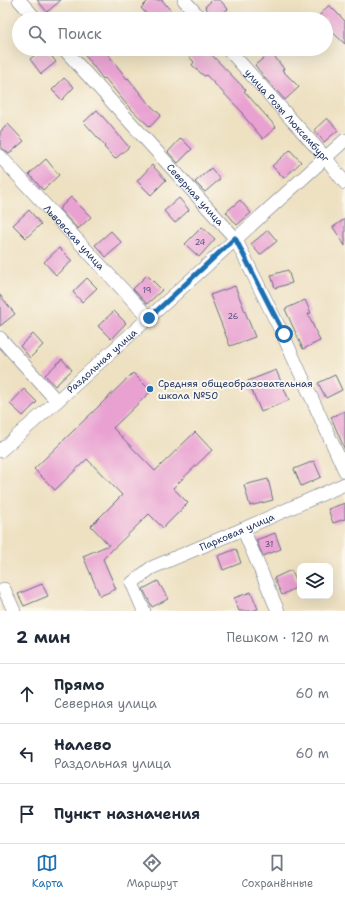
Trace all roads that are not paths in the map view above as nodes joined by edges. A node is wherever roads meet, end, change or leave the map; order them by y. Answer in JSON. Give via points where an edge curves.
{"nodes":[{"id":1,"x":19,"y":0,"type":"edge"},
{"id":2,"x":184,"y":0,"type":"edge"},
{"id":3,"x":30,"y":12,"type":"edge"},
{"id":4,"x":195,"y":12,"type":"edge"},
{"id":5,"x":70,"y":56,"type":"edge"},
{"id":6,"x":234,"y":56,"type":"edge"},
{"id":7,"x":345,"y":140,"type":"edge"},
{"id":8,"x":0,"y":156,"type":"edge"},
{"id":9,"x":325,"y":157,"type":"junction"},
{"id":10,"x":345,"y":183,"type":"edge"},
{"id":11,"x":235,"y":238,"type":"junction"},
{"id":12,"x":149,"y":318,"type":"junction"},
{"id":13,"x":0,"y":338,"type":"edge"},
{"id":14,"x":57,"y":401,"type":"junction"},
{"id":15,"x":0,"y":451,"type":"edge"},
{"id":16,"x":345,"y":471,"type":"edge"},
{"id":17,"x":345,"y":484,"type":"edge"},
{"id":18,"x":243,"y":529,"type":"junction"},
{"id":19,"x":4,"y":588,"type":"dead end"},
{"id":20,"x":14,"y":611,"type":"edge"},
{"id":21,"x":144,"y":611,"type":"edge"},
{"id":22,"x":278,"y":611,"type":"edge"}],
"edges":[{"from":1,"to":3,"type":"street"},
{"from":2,"to":4,"type":"street"},
{"from":5,"to":11,"type":"street","name":"Северная улица"},
{"from":6,"to":9,"type":"street","name":"улица Розы Люксембург"},
{"from":7,"to":9,"type":"street","name":"Раздольная улица"},
{"from":8,"to":12,"type":"street","name":"Львовская улица"},
{"from":9,"to":10,"type":"street","name":"улица Розы Люксембург"},
{"from":9,"to":11,"type":"street","name":"Раздольная улица"},
{"from":11,"to":12,"type":"street","name":"Раздольная улица"},
{"from":11,"to":16,"type":"street","name":"Северная улица","via":[[284,334]]},
{"from":12,"to":14,"type":"street","name":"Раздольная улица"},
{"from":13,"to":14,"type":"street"},
{"from":14,"to":15,"type":"street","name":"Раздольная улица"},
{"from":17,"to":18,"type":"street","name":"Парковая улица"},
{"from":18,"to":21,"type":"street","name":"Парковая улица","via":[[151,568],[132,583]]},
{"from":18,"to":22,"type":"street"},
{"from":19,"to":20,"type":"street"}]}
